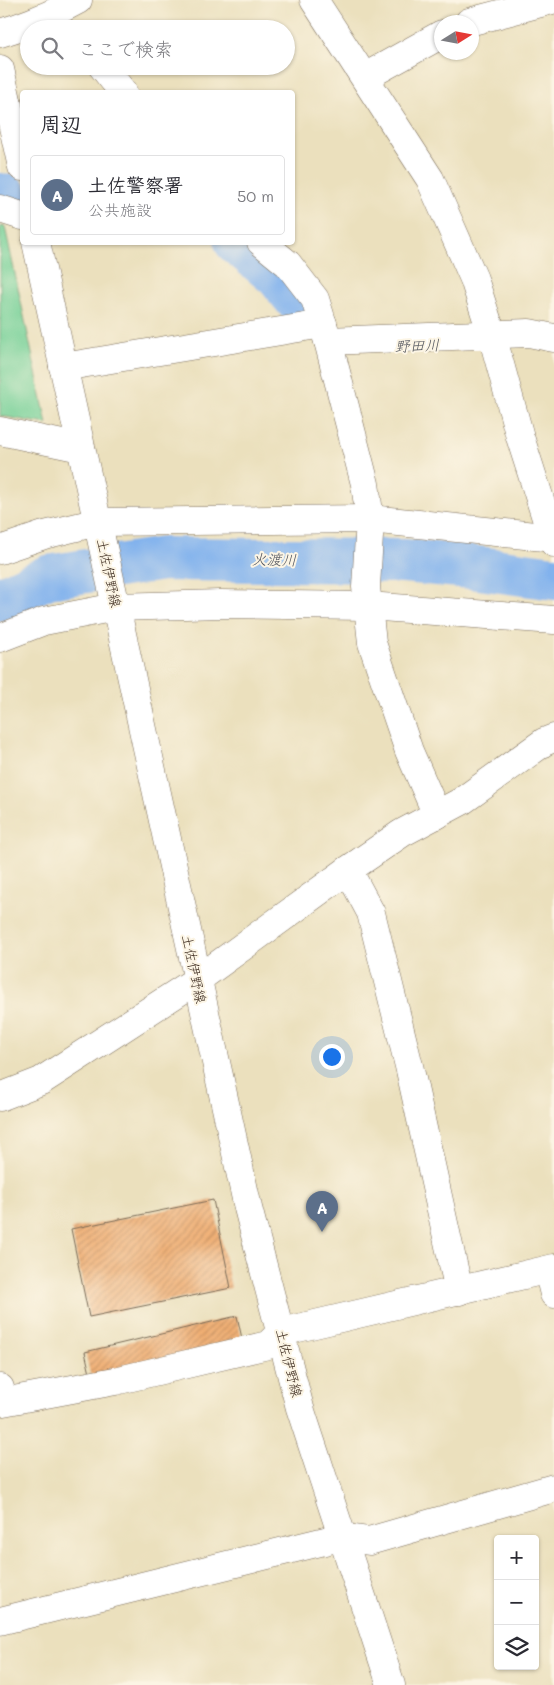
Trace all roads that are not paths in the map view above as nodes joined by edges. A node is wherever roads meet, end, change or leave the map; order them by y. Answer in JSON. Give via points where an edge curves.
{"nodes":[{"id":1,"x":314,"y":0,"type":"edge"},
{"id":2,"x":552,"y":0,"type":"edge"},
{"id":3,"x":69,"y":13,"type":"edge"},
{"id":4,"x":479,"y":19,"type":"edge"},
{"id":5,"x":44,"y":20,"type":"edge"},
{"id":6,"x":20,"y":27,"type":"edge"},
{"id":7,"x":0,"y":32,"type":"edge"},
{"id":8,"x":434,"y":38,"type":"edge"},
{"id":9,"x":0,"y":69,"type":"edge"},
{"id":10,"x":109,"y":75,"type":"edge"},
{"id":11,"x":365,"y":77,"type":"junction"},
{"id":12,"x":121,"y":90,"type":"edge"},
{"id":13,"x":20,"y":158,"type":"edge"},
{"id":14,"x":0,"y":209,"type":"edge"},
{"id":15,"x":20,"y":215,"type":"edge"},
{"id":16,"x":37,"y":245,"type":"edge"},
{"id":17,"x":265,"y":245,"type":"edge"},
{"id":18,"x":326,"y":332,"type":"junction"},
{"id":19,"x":492,"y":335,"type":"junction"},
{"id":20,"x":554,"y":338,"type":"edge"},
{"id":21,"x":63,"y":367,"type":"junction"},
{"id":22,"x":0,"y":431,"type":"edge"},
{"id":23,"x":81,"y":448,"type":"junction"},
{"id":24,"x":370,"y":526,"type":"junction"},
{"id":25,"x":99,"y":529,"type":"junction"},
{"id":26,"x":553,"y":540,"type":"edge"},
{"id":27,"x":0,"y":550,"type":"edge"},
{"id":28,"x":367,"y":597,"type":"junction"},
{"id":29,"x":115,"y":603,"type":"junction"},
{"id":30,"x":554,"y":620,"type":"edge"},
{"id":31,"x":0,"y":638,"type":"edge"},
{"id":32,"x":554,"y":738,"type":"edge"},
{"id":33,"x":437,"y":815,"type":"junction"},
{"id":34,"x":348,"y":870,"type":"junction"},
{"id":35,"x":197,"y":980,"type":"junction"},
{"id":36,"x":0,"y":1097,"type":"edge"},
{"id":37,"x":552,"y":1277,"type":"edge"},
{"id":38,"x":459,"y":1291,"type":"junction"},
{"id":39,"x":281,"y":1332,"type":"junction"},
{"id":40,"x":0,"y":1388,"type":"edge"},
{"id":41,"x":554,"y":1488,"type":"edge"},
{"id":42,"x":341,"y":1537,"type":"junction"},
{"id":43,"x":0,"y":1621,"type":"edge"},
{"id":44,"x":391,"y":1685,"type":"edge"}],
"edges":[{"from":1,"to":11,"type":"street"},
{"from":2,"to":4,"type":"street"},
{"from":3,"to":5,"type":"street"},
{"from":6,"to":7,"type":"street"},
{"from":8,"to":11,"type":"street"},
{"from":9,"to":13,"type":"street"},
{"from":10,"to":12,"type":"street"},
{"from":11,"to":19,"type":"street","via":[[430,179],[474,279]]},
{"from":14,"to":15,"type":"street"},
{"from":16,"to":21,"type":"street","name":"土佐伊野線"},
{"from":17,"to":18,"type":"street","via":[[288,264],[315,298]]},
{"from":18,"to":19,"type":"street"},
{"from":18,"to":21,"type":"street"},
{"from":18,"to":24,"type":"street","via":[[365,484]]},
{"from":19,"to":20,"type":"street","via":[[529,333]]},
{"from":19,"to":26,"type":"street"},
{"from":21,"to":23,"type":"street","name":"土佐伊野線"},
{"from":22,"to":23,"type":"street"},
{"from":23,"to":25,"type":"street","name":"土佐伊野線"},
{"from":24,"to":25,"type":"street"},
{"from":24,"to":26,"type":"street"},
{"from":24,"to":28,"type":"street"},
{"from":25,"to":27,"type":"street","via":[[44,535]]},
{"from":25,"to":29,"type":"street","name":"土佐伊野線"},
{"from":28,"to":29,"type":"street","via":[[220,604]]},
{"from":28,"to":30,"type":"street"},
{"from":28,"to":33,"type":"street","via":[[372,643],[409,751]]},
{"from":29,"to":31,"type":"street","via":[[44,621]]},
{"from":29,"to":35,"type":"street","name":"土佐伊野線"},
{"from":32,"to":33,"type":"street","via":[[462,802]]},
{"from":33,"to":34,"type":"street","via":[[402,833]]},
{"from":34,"to":35,"type":"street"},
{"from":34,"to":38,"type":"street","via":[[371,913]]},
{"from":35,"to":36,"type":"street","via":[[41,1081]]},
{"from":35,"to":39,"type":"street","name":"土佐伊野線","via":[[248,1208]]},
{"from":37,"to":38,"type":"street"},
{"from":38,"to":39,"type":"street"},
{"from":39,"to":40,"type":"street","via":[[268,1344],[115,1381],[3,1402]]},
{"from":39,"to":42,"type":"street","name":"土佐伊野線","via":[[300,1408]]},
{"from":41,"to":42,"type":"street","via":[[369,1540]]},
{"from":42,"to":43,"type":"street"},
{"from":42,"to":44,"type":"street","name":"土佐伊野線"}]}
